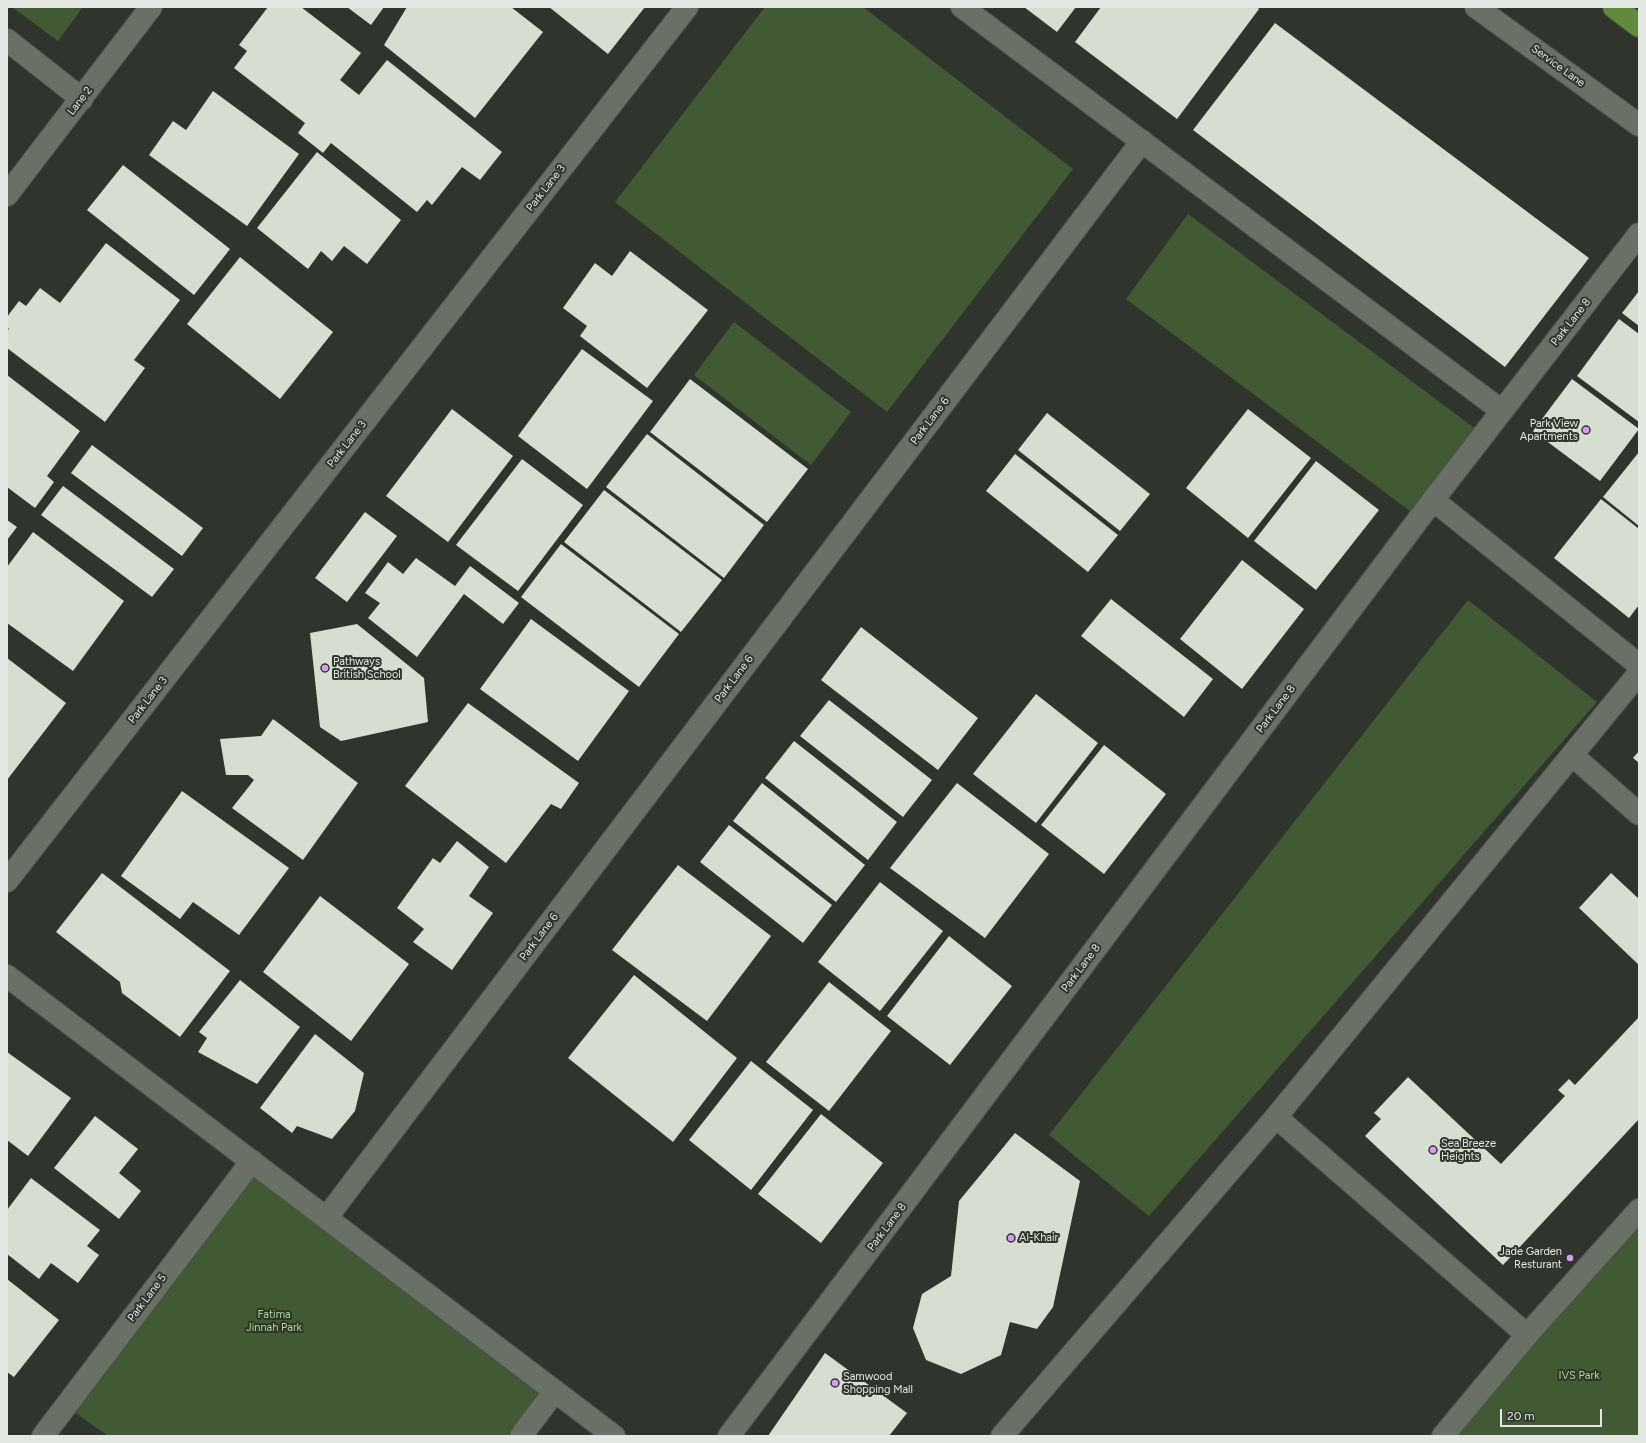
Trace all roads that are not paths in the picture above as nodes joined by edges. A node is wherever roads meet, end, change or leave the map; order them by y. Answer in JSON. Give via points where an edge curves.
{"nodes":[{"id":1,"x":152,"y":7,"type":"edge"},
{"id":2,"x":687,"y":7,"type":"edge"},
{"id":3,"x":962,"y":7,"type":"edge"},
{"id":4,"x":1476,"y":7,"type":"edge"},
{"id":5,"x":1614,"y":7,"type":"edge"},
{"id":6,"x":1639,"y":26,"type":"edge"},
{"id":7,"x":7,"y":40,"type":"edge"},
{"id":8,"x":82,"y":99,"type":"junction"},
{"id":9,"x":1639,"y":125,"type":"edge"},
{"id":10,"x":1142,"y":141,"type":"junction"},
{"id":11,"x":7,"y":195,"type":"edge"},
{"id":12,"x":1639,"y":234,"type":"edge"},
{"id":13,"x":1502,"y":411,"type":"junction"},
{"id":14,"x":1433,"y":500,"type":"junction"},
{"id":15,"x":1639,"y":665,"type":"edge"},
{"id":16,"x":1639,"y":673,"type":"edge"},
{"id":17,"x":1572,"y":755,"type":"junction"},
{"id":18,"x":1639,"y":814,"type":"edge"},
{"id":19,"x":7,"y":881,"type":"edge"},
{"id":20,"x":7,"y":976,"type":"edge"},
{"id":21,"x":1276,"y":1117,"type":"junction"},
{"id":22,"x":252,"y":1161,"type":"junction"},
{"id":23,"x":1639,"y":1210,"type":"edge"},
{"id":24,"x":327,"y":1217,"type":"junction"},
{"id":25,"x":1527,"y":1335,"type":"junction"},
{"id":26,"x":556,"y":1391,"type":"junction"},
{"id":27,"x":43,"y":1436,"type":"edge"},
{"id":28,"x":522,"y":1436,"type":"edge"},
{"id":29,"x":614,"y":1436,"type":"edge"},
{"id":30,"x":730,"y":1436,"type":"edge"},
{"id":31,"x":1002,"y":1436,"type":"edge"},
{"id":32,"x":1444,"y":1436,"type":"edge"}],
"edges":[{"from":1,"to":8,"type":"street","name":"Lane 2"},
{"from":2,"to":19,"type":"street","name":"Park Lane 3"},
{"from":3,"to":10,"type":"street"},
{"from":4,"to":9,"type":"street","name":"Service Lane"},
{"from":5,"to":6,"type":"main road"},
{"from":7,"to":8,"type":"street"},
{"from":8,"to":11,"type":"street","name":"Lane 2"},
{"from":10,"to":13,"type":"street"},
{"from":10,"to":24,"type":"street","name":"Park Lane 6"},
{"from":12,"to":13,"type":"street","name":"Park Lane 8"},
{"from":13,"to":14,"type":"street","name":"Park Lane 8"},
{"from":14,"to":15,"type":"street"},
{"from":14,"to":30,"type":"street","name":"Park Lane 8"},
{"from":16,"to":17,"type":"street"},
{"from":17,"to":18,"type":"street"},
{"from":17,"to":21,"type":"street"},
{"from":20,"to":22,"type":"street"},
{"from":21,"to":25,"type":"street"},
{"from":21,"to":31,"type":"street"},
{"from":22,"to":24,"type":"street"},
{"from":22,"to":27,"type":"street","name":"Park Lane 5"},
{"from":23,"to":25,"type":"street"},
{"from":24,"to":26,"type":"street"},
{"from":25,"to":32,"type":"street"},
{"from":26,"to":28,"type":"street"},
{"from":26,"to":29,"type":"street"}]}
